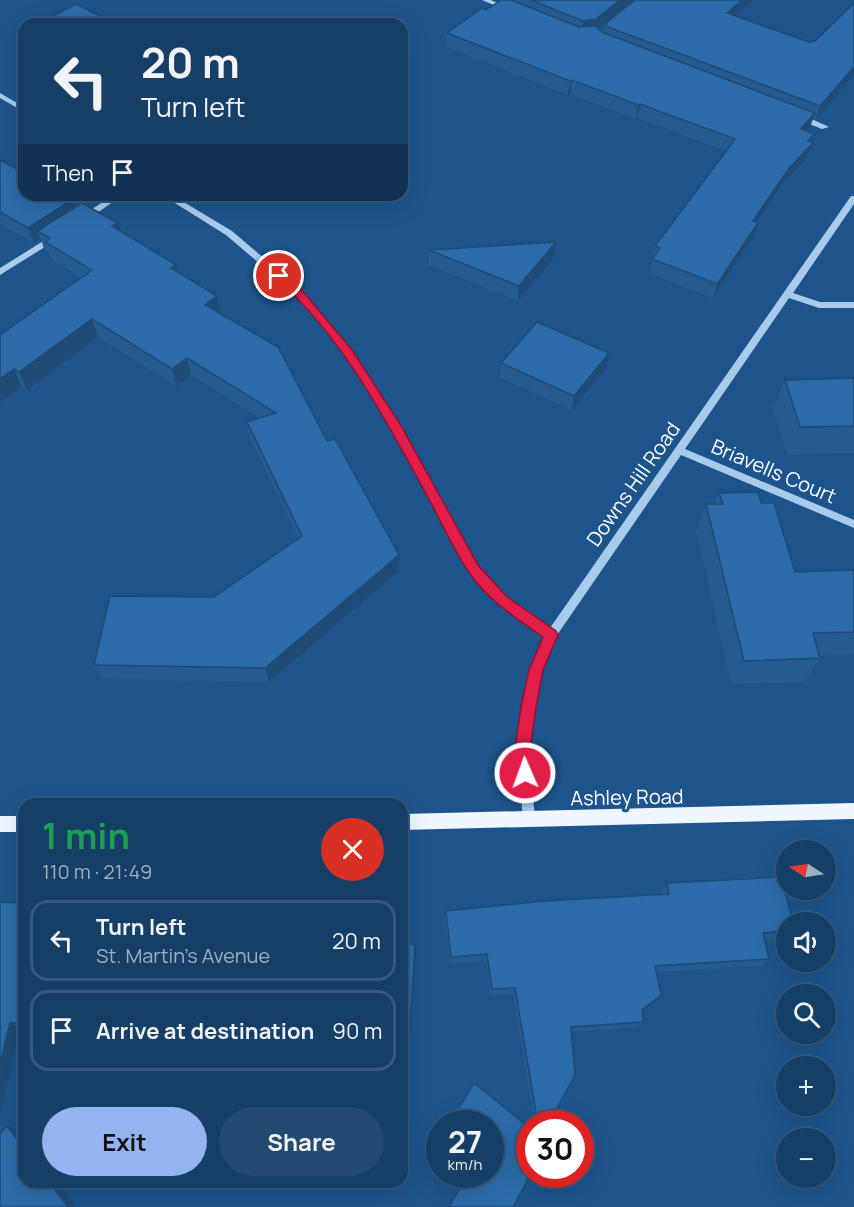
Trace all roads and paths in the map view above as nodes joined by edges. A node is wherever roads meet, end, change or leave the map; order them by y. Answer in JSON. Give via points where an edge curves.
{"nodes":[{"id":1,"x":485,"y":0,"type":"edge"},
{"id":2,"x":517,"y":13,"type":"edge"},
{"id":3,"x":0,"y":96,"type":"edge"},
{"id":4,"x":18,"y":106,"type":"edge"},
{"id":5,"x":792,"y":114,"type":"edge"},
{"id":6,"x":825,"y":127,"type":"dead end"},
{"id":7,"x":854,"y":198,"type":"edge"},
{"id":8,"x":110,"y":201,"type":"edge"},
{"id":9,"x":176,"y":201,"type":"edge"},
{"id":10,"x":73,"y":225,"type":"edge"},
{"id":11,"x":64,"y":231,"type":"edge"},
{"id":12,"x":0,"y":272,"type":"edge"},
{"id":13,"x":788,"y":294,"type":"junction"},
{"id":14,"x":854,"y":305,"type":"edge"},
{"id":15,"x":679,"y":450,"type":"junction"},
{"id":16,"x":854,"y":525,"type":"edge"},
{"id":17,"x":551,"y":635,"type":"junction"},
{"id":18,"x":854,"y":811,"type":"edge"},
{"id":19,"x":529,"y":820,"type":"junction"},
{"id":20,"x":408,"y":822,"type":"edge"},
{"id":21,"x":0,"y":824,"type":"edge"},
{"id":22,"x":18,"y":824,"type":"edge"}],
"edges":[{"from":1,"to":2,"type":"street"},
{"from":3,"to":4,"type":"street"},
{"from":5,"to":6,"type":"street"},
{"from":7,"to":13,"type":"street","name":"Downs Hill Road"},
{"from":8,"to":10,"type":"street"},
{"from":9,"to":17,"type":"street","via":[[229,233],[296,290],[348,352],[395,427],[473,569],[502,601]]},
{"from":11,"to":12,"type":"street"},
{"from":13,"to":14,"type":"street","via":[[819,305]]},
{"from":13,"to":15,"type":"street","name":"Downs Hill Road"},
{"from":15,"to":16,"type":"street","name":"Briavells Court"},
{"from":15,"to":17,"type":"street","name":"Downs Hill Road"},
{"from":17,"to":19,"type":"street","name":"Downs Hill Road","via":[[536,670],[523,749]]},
{"from":18,"to":19,"type":"main road","name":"Ashley Road"},
{"from":19,"to":20,"type":"main road","name":"Ashley Road"},
{"from":21,"to":22,"type":"main road"}]}
